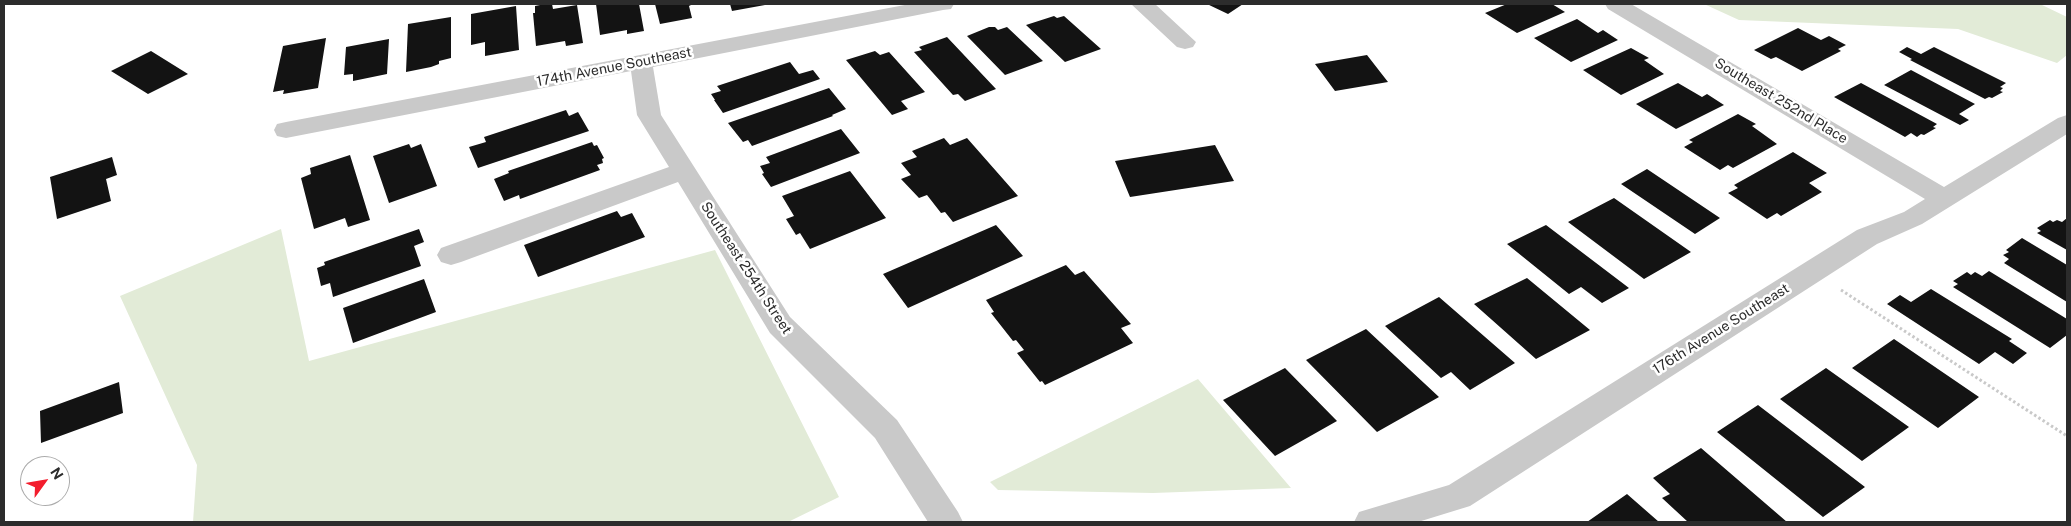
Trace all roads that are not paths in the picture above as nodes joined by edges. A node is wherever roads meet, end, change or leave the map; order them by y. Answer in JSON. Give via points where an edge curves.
{"nodes":[{"id":1,"x":943,"y":4,"type":"edge"},
{"id":2,"x":1142,"y":4,"type":"edge"},
{"id":3,"x":1616,"y":4,"type":"edge"},
{"id":4,"x":868,"y":11,"type":"edge"},
{"id":5,"x":1185,"y":42,"type":"dead end"},
{"id":6,"x":641,"y":62,"type":"junction"},
{"id":7,"x":2067,"y":123,"type":"edge"},
{"id":8,"x":286,"y":130,"type":"dead end"},
{"id":9,"x":683,"y":171,"type":"junction"},
{"id":10,"x":1945,"y":199,"type":"junction"},
{"id":11,"x":451,"y":255,"type":"dead end"},
{"id":12,"x":946,"y":522,"type":"edge"},
{"id":13,"x":1371,"y":522,"type":"edge"}],
"edges":[{"from":1,"to":4,"type":"street","name":"174th Avenue Southeast"},
{"from":2,"to":5,"type":"street"},
{"from":3,"to":10,"type":"street","name":"Southeast 252nd Place"},
{"from":4,"to":6,"type":"street","name":"174th Avenue Southeast"},
{"from":6,"to":8,"type":"street","name":"174th Avenue Southeast"},
{"from":6,"to":9,"type":"street","name":"Southeast 254th Street","via":[[649,115]]},
{"from":7,"to":10,"type":"street","name":"176th Avenue Southeast"},
{"from":9,"to":11,"type":"street"},
{"from":9,"to":12,"type":"street","name":"Southeast 254th Street","via":[[780,324],[886,430]]},
{"from":10,"to":13,"type":"street","name":"176th Avenue Southeast","via":[[1913,218],[1867,237],[1458,496]]}]}
